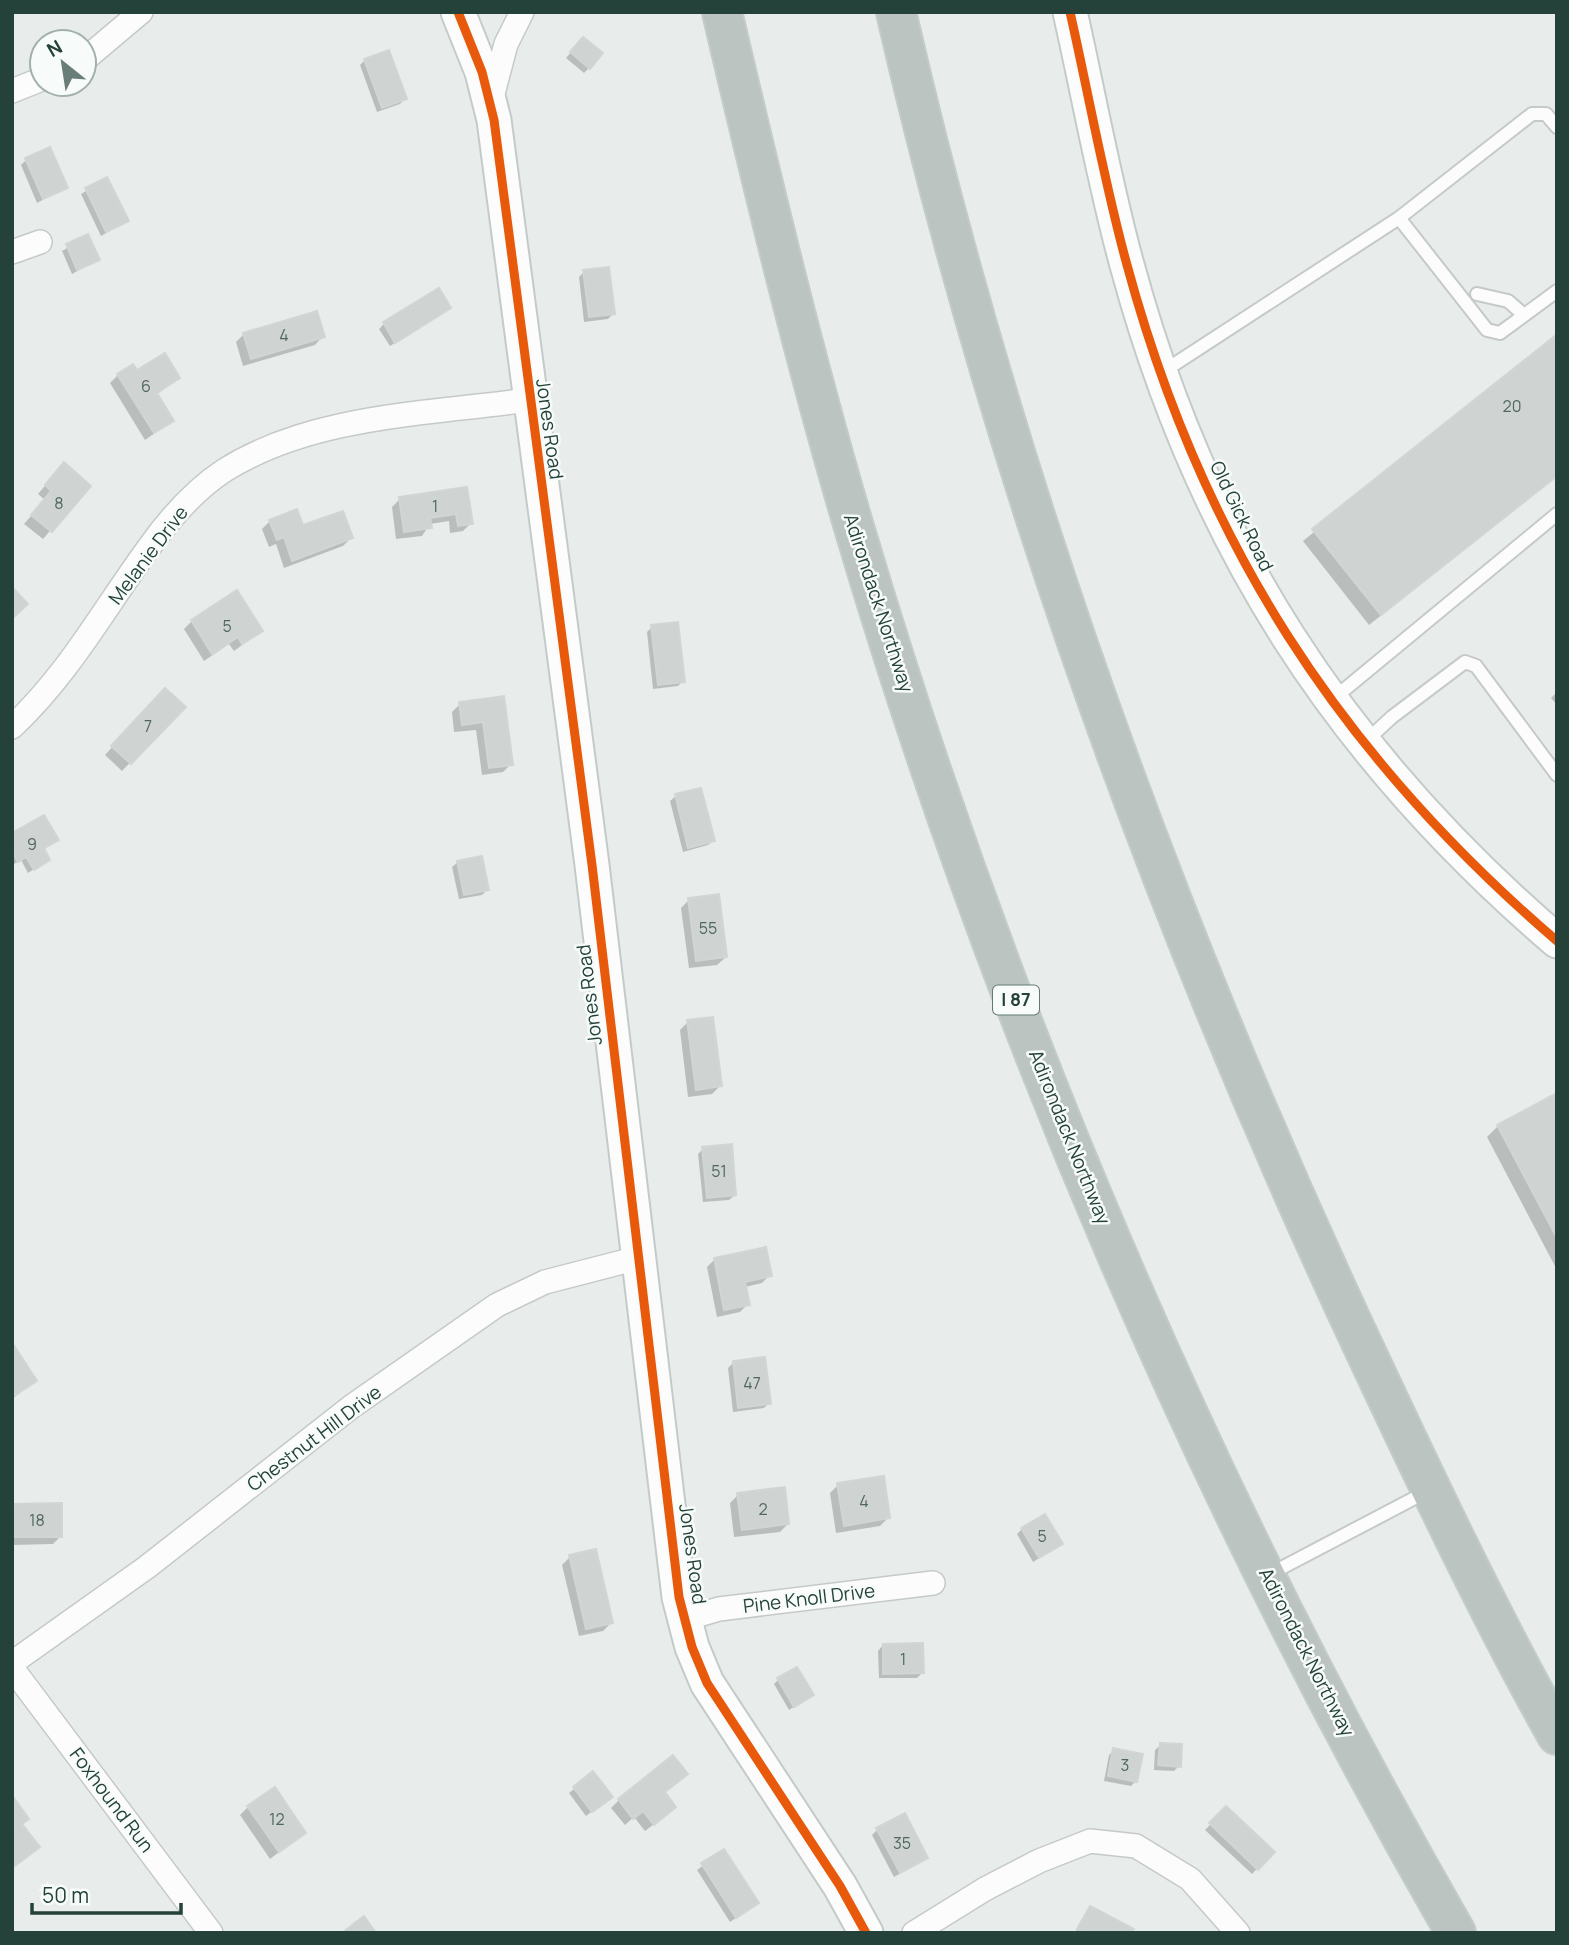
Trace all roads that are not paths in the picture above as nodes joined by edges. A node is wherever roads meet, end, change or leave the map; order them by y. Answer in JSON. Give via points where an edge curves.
{"nodes":[{"id":1,"x":141,"y":12,"type":"edge"},
{"id":2,"x":458,"y":12,"type":"edge"},
{"id":3,"x":522,"y":12,"type":"edge"},
{"id":4,"x":722,"y":12,"type":"edge"},
{"id":5,"x":895,"y":12,"type":"edge"},
{"id":6,"x":1070,"y":12,"type":"edge"},
{"id":7,"x":98,"y":48,"type":"edge"},
{"id":8,"x":490,"y":104,"type":"junction"},
{"id":9,"x":1557,"y":127,"type":"edge"},
{"id":10,"x":1399,"y":218,"type":"junction"},
{"id":11,"x":40,"y":242,"type":"dead end"},
{"id":12,"x":12,"y":252,"type":"edge"},
{"id":13,"x":1557,"y":291,"type":"edge"},
{"id":14,"x":1477,"y":294,"type":"dead end"},
{"id":15,"x":1524,"y":315,"type":"junction"},
{"id":16,"x":1161,"y":373,"type":"junction"},
{"id":17,"x":528,"y":400,"type":"junction"},
{"id":18,"x":1557,"y":514,"type":"edge"},
{"id":19,"x":1330,"y":701,"type":"junction"},
{"id":20,"x":12,"y":727,"type":"edge"},
{"id":21,"x":1363,"y":745,"type":"junction"},
{"id":22,"x":1557,"y":775,"type":"edge"},
{"id":23,"x":1557,"y":941,"type":"edge"},
{"id":24,"x":638,"y":1258,"type":"junction"},
{"id":25,"x":1431,"y":1490,"type":"junction"},
{"id":26,"x":1267,"y":1575,"type":"junction"},
{"id":27,"x":933,"y":1583,"type":"dead end"},
{"id":28,"x":685,"y":1619,"type":"junction"},
{"id":29,"x":12,"y":1665,"type":"edge"},
{"id":30,"x":1557,"y":1735,"type":"edge"},
{"id":31,"x":211,"y":1933,"type":"edge"},
{"id":32,"x":866,"y":1933,"type":"edge"},
{"id":33,"x":914,"y":1933,"type":"edge"},
{"id":34,"x":1238,"y":1933,"type":"edge"},
{"id":35,"x":1456,"y":1933,"type":"edge"}],
"edges":[{"from":1,"to":7,"type":"street"},
{"from":2,"to":8,"type":"street","name":"Jones Road"},
{"from":3,"to":8,"type":"street","via":[[506,44]]},
{"from":4,"to":26,"type":"highway","name":"Adirondack Northway","number":"I 87","via":[[832,451],[946,810],[1071,1143],[1131,1284]]},
{"from":5,"to":25,"type":"highway","via":[[968,291],[1106,732],[1180,927],[1306,1224]]},
{"from":6,"to":16,"type":"street","name":"Old Gick Road","via":[[1126,263]]},
{"from":8,"to":17,"type":"street","name":"Jones Road"},
{"from":9,"to":10,"type":"lane","via":[[1546,114],[1532,114]]},
{"from":10,"to":15,"type":"lane","via":[[1487,330],[1500,332]]},
{"from":10,"to":16,"type":"lane"},
{"from":11,"to":12,"type":"street"},
{"from":13,"to":15,"type":"lane"},
{"from":14,"to":15,"type":"lane","via":[[1508,301]]},
{"from":16,"to":19,"type":"street","name":"Old Gick Road","via":[[1196,463],[1248,571]]},
{"from":17,"to":20,"type":"street","name":"Melanie Drive","via":[[342,425],[291,439],[225,471],[185,504],[159,534],[75,656],[38,703]]},
{"from":17,"to":24,"type":"street","name":"Jones Road","via":[[592,865]]},
{"from":18,"to":19,"type":"lane"},
{"from":19,"to":21,"type":"street","name":"Old Gick Road"},
{"from":21,"to":22,"type":"lane","via":[[1465,662],[1476,666]]},
{"from":21,"to":23,"type":"street","name":"Old Gick Road","via":[[1459,852]]},
{"from":24,"to":28,"type":"street","name":"Jones Road"},
{"from":24,"to":29,"type":"street","name":"Chestnut Hill Drive","via":[[545,1282],[497,1304],[351,1408]]},
{"from":25,"to":26,"type":"lane"},
{"from":25,"to":30,"type":"highway"},
{"from":26,"to":35,"type":"highway","name":"Adirondack Northway","number":"I 87"},
{"from":27,"to":28,"type":"street","name":"Pine Knoll Drive","via":[[719,1609]]},
{"from":28,"to":32,"type":"street","name":"Jones Road","via":[[707,1682]]},
{"from":29,"to":31,"type":"street","name":"Foxhound Run"},
{"from":33,"to":34,"type":"street","via":[[1017,1872],[1090,1841],[1136,1846],[1190,1879]]}]}
